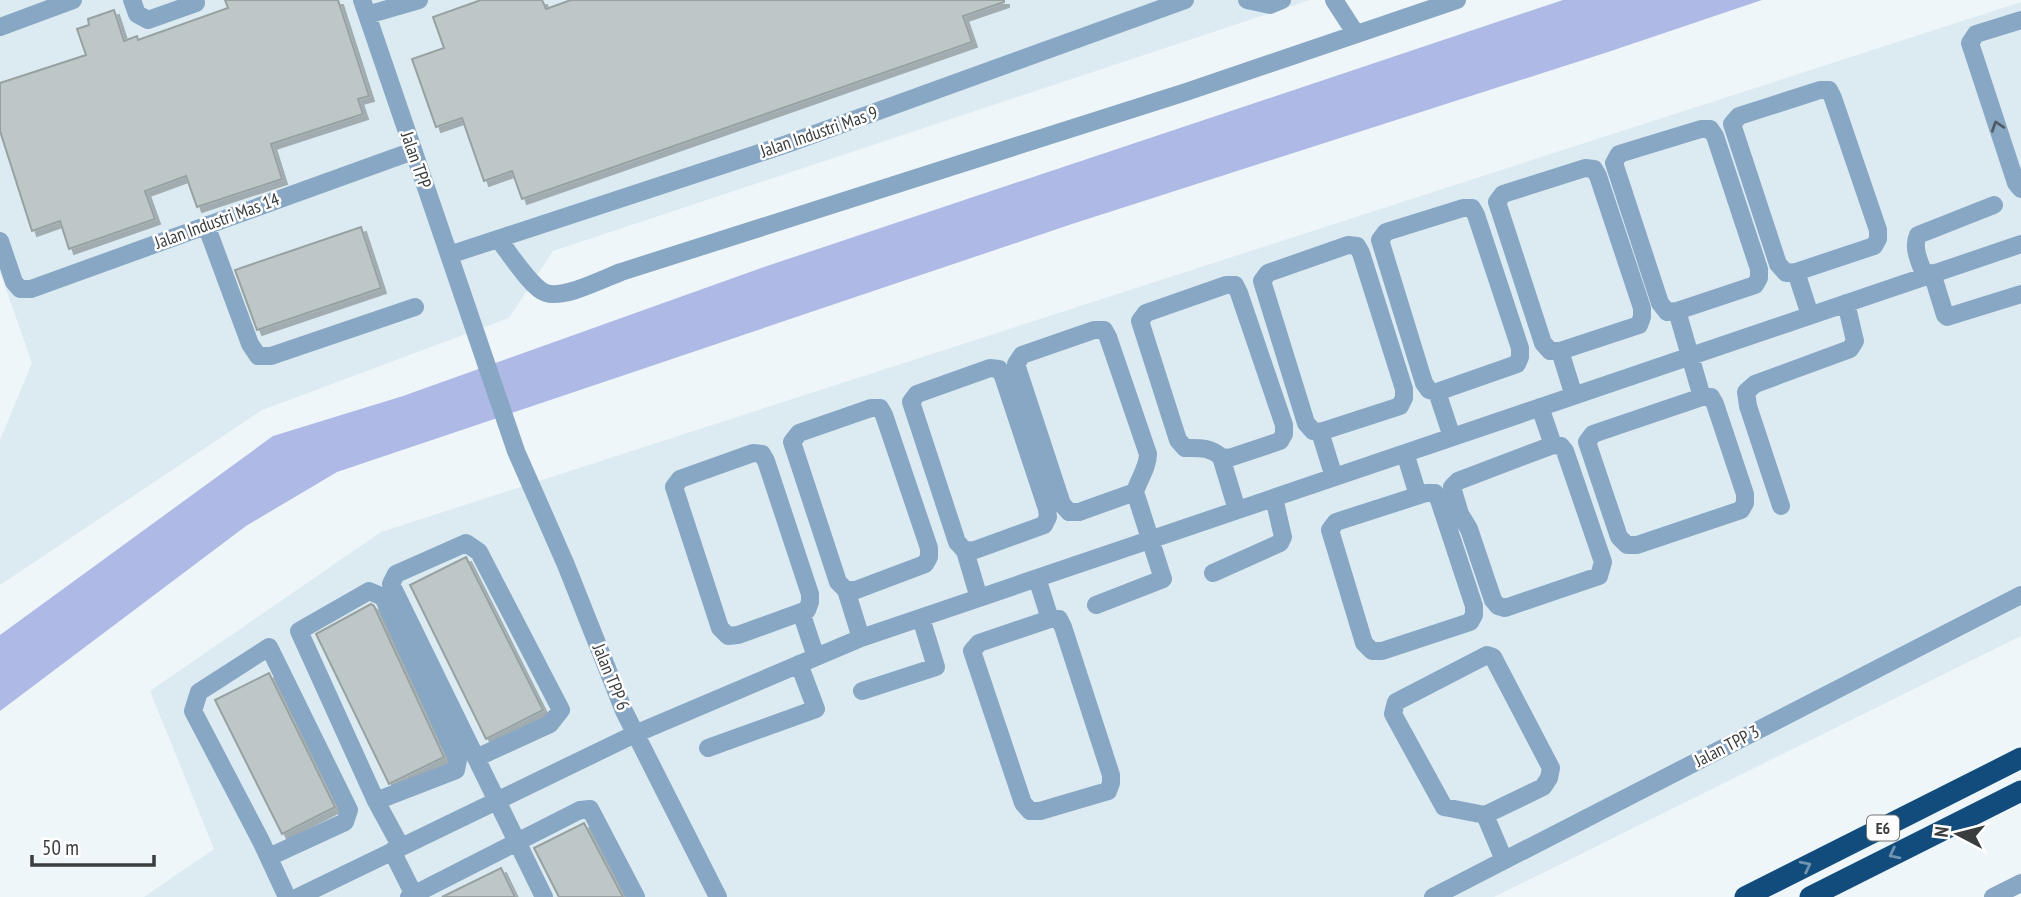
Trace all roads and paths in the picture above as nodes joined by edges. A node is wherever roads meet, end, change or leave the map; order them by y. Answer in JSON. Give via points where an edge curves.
{"nodes":[{"id":1,"x":73,"y":0,"type":"edge"},
{"id":2,"x":132,"y":0,"type":"edge"},
{"id":3,"x":419,"y":0,"type":"edge"},
{"id":4,"x":1185,"y":0,"type":"edge"},
{"id":5,"x":1247,"y":0,"type":"edge"},
{"id":6,"x":1282,"y":0,"type":"edge"},
{"id":7,"x":1334,"y":0,"type":"edge"},
{"id":8,"x":1457,"y":0,"type":"edge"},
{"id":9,"x":197,"y":3,"type":"dead end"},
{"id":10,"x":364,"y":7,"type":"edge"},
{"id":11,"x":2021,"y":20,"type":"edge"},
{"id":12,"x":0,"y":27,"type":"edge"},
{"id":13,"x":1356,"y":34,"type":"junction"},
{"id":14,"x":413,"y":151,"type":"junction"},
{"id":15,"x":2021,"y":189,"type":"edge"},
{"id":16,"x":1994,"y":205,"type":"dead end"},
{"id":17,"x":206,"y":225,"type":"junction"},
{"id":18,"x":498,"y":239,"type":"junction"},
{"id":19,"x":0,"y":241,"type":"edge"},
{"id":20,"x":2021,"y":244,"type":"edge"},
{"id":21,"x":449,"y":255,"type":"junction"},
{"id":22,"x":1796,"y":272,"type":"junction"},
{"id":23,"x":1929,"y":275,"type":"junction"},
{"id":24,"x":2021,"y":294,"type":"edge"},
{"id":25,"x":1846,"y":303,"type":"junction"},
{"id":26,"x":415,"y":306,"type":"dead end"},
{"id":27,"x":1677,"y":311,"type":"junction"},
{"id":28,"x":1810,"y":315,"type":"junction"},
{"id":29,"x":471,"y":319,"type":"joint"},
{"id":30,"x":1560,"y":351,"type":"junction"},
{"id":31,"x":1689,"y":356,"type":"junction"},
{"id":32,"x":1437,"y":392,"type":"junction"},
{"id":33,"x":1574,"y":396,"type":"junction"},
{"id":34,"x":1702,"y":397,"type":"junction"},
{"id":35,"x":1540,"y":407,"type":"junction"},
{"id":36,"x":1320,"y":432,"type":"junction"},
{"id":37,"x":1452,"y":437,"type":"junction"},
{"id":38,"x":1553,"y":445,"type":"junction"},
{"id":39,"x":1405,"y":453,"type":"junction"},
{"id":40,"x":1221,"y":457,"type":"junction"},
{"id":41,"x":1334,"y":477,"type":"junction"},
{"id":42,"x":1135,"y":492,"type":"junction"},
{"id":43,"x":1418,"y":495,"type":"junction"},
{"id":44,"x":1274,"y":498,"type":"junction"},
{"id":45,"x":1781,"y":506,"type":"dead end"},
{"id":46,"x":1237,"y":510,"type":"junction"},
{"id":47,"x":1151,"y":539,"type":"junction"},
{"id":48,"x":965,"y":551,"type":"junction"},
{"id":49,"x":1213,"y":573,"type":"dead end"},
{"id":50,"x":1037,"y":578,"type":"junction"},
{"id":51,"x":846,"y":590,"type":"junction"},
{"id":52,"x":2021,"y":595,"type":"edge"},
{"id":53,"x":979,"y":598,"type":"junction"},
{"id":54,"x":1096,"y":605,"type":"dead end"},
{"id":55,"x":801,"y":612,"type":"junction"},
{"id":56,"x":921,"y":618,"type":"junction"},
{"id":57,"x":1050,"y":619,"type":"junction"},
{"id":58,"x":861,"y":638,"type":"junction"},
{"id":59,"x":817,"y":657,"type":"junction"},
{"id":60,"x":799,"y":664,"type":"junction"},
{"id":61,"x":862,"y":691,"type":"dead end"},
{"id":62,"x":635,"y":734,"type":"junction"},
{"id":63,"x":708,"y":748,"type":"dead end"},
{"id":64,"x":477,"y":758,"type":"junction"},
{"id":65,"x":2021,"y":758,"type":"edge"},
{"id":66,"x":2021,"y":791,"type":"edge"},
{"id":67,"x":499,"y":800,"type":"junction"},
{"id":68,"x":376,"y":802,"type":"junction"},
{"id":69,"x":1485,"y":815,"type":"junction"},
{"id":70,"x":519,"y":843,"type":"junction"},
{"id":71,"x":397,"y":849,"type":"junction"},
{"id":72,"x":269,"y":857,"type":"junction"},
{"id":73,"x":1504,"y":860,"type":"junction"},
{"id":74,"x":2021,"y":883,"type":"edge"},
{"id":75,"x":413,"y":896,"type":"edge"},
{"id":76,"x":287,"y":897,"type":"edge"},
{"id":77,"x":298,"y":897,"type":"edge"},
{"id":78,"x":544,"y":897,"type":"edge"},
{"id":79,"x":636,"y":897,"type":"edge"},
{"id":80,"x":718,"y":897,"type":"edge"},
{"id":81,"x":1433,"y":897,"type":"edge"},
{"id":82,"x":1745,"y":897,"type":"edge"},
{"id":83,"x":1810,"y":897,"type":"edge"},
{"id":84,"x":1993,"y":897,"type":"edge"}],
"edges":[{"from":1,"to":12,"type":"street"},
{"from":2,"to":9,"type":"street","via":[[137,14],[148,20]]},
{"from":3,"to":10,"type":"street"},
{"from":4,"to":18,"type":"street","name":"Jalan Industri Mas 9","via":[[787,145]]},
{"from":5,"to":6,"type":"street","via":[[1270,5]]},
{"from":7,"to":13,"type":"street"},
{"from":8,"to":13,"type":"street"},
{"from":10,"to":14,"type":"street","name":"Jalan TPP"},
{"from":15,"to":11,"type":"street","one_way":true,"via":[[1970,43],[1976,34]]},
{"from":13,"to":18,"type":"street","via":[[560,295],[545,293],[534,284]]},
{"from":14,"to":17,"type":"street","name":"Jalan Industri Mas 14"},
{"from":14,"to":21,"type":"street","name":"Jalan TPP"},
{"from":16,"to":23,"type":"street","via":[[1918,235],[1916,251]]},
{"from":17,"to":19,"type":"street","name":"Jalan Industri Mas 14","via":[[31,289],[20,289],[13,282]]},
{"from":17,"to":26,"type":"street","via":[[258,356],[271,356]]},
{"from":18,"to":21,"type":"street","name":"Jalan Industri Mas 9"},
{"from":20,"to":23,"type":"street"},
{"from":21,"to":29,"type":"street","name":"Jalan TPP"},
{"from":22,"to":22,"type":"street","via":[[1786,273],[1778,264],[1732,124],[1738,116],[1829,90],[1878,239],[1874,246]]},
{"from":22,"to":28,"type":"street"},
{"from":23,"to":24,"type":"street","via":[[1948,317]]},
{"from":23,"to":25,"type":"street"},
{"from":25,"to":28,"type":"street"},
{"from":25,"to":45,"type":"street","via":[[1855,341],[1850,349],[1755,384],[1746,392]]},
{"from":27,"to":27,"type":"street","via":[[1667,312],[1660,303],[1614,163],[1619,155],[1710,129],[1759,278],[1755,285]]},
{"from":27,"to":31,"type":"street"},
{"from":28,"to":31,"type":"street"},
{"from":29,"to":62,"type":"street","name":"Jalan TPP 6","via":[[516,451]]},
{"from":30,"to":30,"type":"street","via":[[1550,351],[1543,343],[1497,202],[1503,194],[1594,169],[1642,317],[1639,325]]},
{"from":30,"to":33,"type":"street"},
{"from":31,"to":33,"type":"street"},
{"from":31,"to":34,"type":"street"},
{"from":32,"to":32,"type":"street","via":[[1424,383],[1380,240],[1386,232],[1472,208],[1520,357],[1517,364]]},
{"from":32,"to":37,"type":"street"},
{"from":33,"to":35,"type":"street"},
{"from":34,"to":34,"type":"street","via":[[1711,397],[1715,404],[1745,503],[1741,510],[1627,545],[1619,537],[1587,442],[1593,434]]},
{"from":35,"to":37,"type":"street"},
{"from":35,"to":38,"type":"street"},
{"from":36,"to":36,"type":"street","via":[[1306,423],[1262,282],[1268,273],[1348,245],[1357,246],[1404,398],[1400,406]]},
{"from":36,"to":41,"type":"street"},
{"from":37,"to":39,"type":"street"},
{"from":38,"to":38,"type":"street","via":[[1452,487],[1497,606],[1505,608],[1599,576],[1603,569],[1565,451]]},
{"from":39,"to":41,"type":"street"},
{"from":39,"to":43,"type":"street"},
{"from":40,"to":40,"type":"street","via":[[1205,448],[1185,448],[1178,440],[1140,321],[1146,313],[1235,285],[1284,434],[1274,444]]},
{"from":40,"to":46,"type":"street"},
{"from":41,"to":44,"type":"street"},
{"from":42,"to":42,"type":"street","via":[[1149,454],[1104,330],[1022,355],[1016,364],[1062,504],[1069,512],[1079,512]]},
{"from":42,"to":47,"type":"street"},
{"from":43,"to":43,"type":"street","via":[[1435,493],[1439,500],[1474,615],[1470,622],[1372,651],[1364,643],[1330,530],[1336,522]]},
{"from":44,"to":46,"type":"street"},
{"from":44,"to":49,"type":"street","via":[[1283,537],[1280,543]]},
{"from":46,"to":47,"type":"street"},
{"from":47,"to":50,"type":"street"},
{"from":47,"to":54,"type":"street","via":[[1163,579]]},
{"from":48,"to":48,"type":"street","via":[[1038,527],[1048,517],[999,369],[990,368],[918,394],[911,402],[957,542]]},
{"from":48,"to":53,"type":"street"},
{"from":50,"to":53,"type":"street"},
{"from":50,"to":57,"type":"street"},
{"from":51,"to":51,"type":"street","via":[[838,582],[792,442],[799,433],[880,408],[929,556],[925,564]]},
{"from":51,"to":58,"type":"street"},
{"from":52,"to":73,"type":"street","name":"Jalan TPP 3"},
{"from":53,"to":56,"type":"street"},
{"from":55,"to":55,"type":"street","via":[[807,610],[810,594],[762,454],[753,453],[680,479],[674,487],[720,628],[728,636],[738,635]]},
{"from":55,"to":59,"type":"street"},
{"from":56,"to":58,"type":"street"},
{"from":56,"to":61,"type":"street","via":[[936,667]]},
{"from":57,"to":57,"type":"street","via":[[979,643],[972,651],[1023,803],[1030,811],[1108,790],[1111,783],[1063,626]]},
{"from":58,"to":59,"type":"street"},
{"from":59,"to":60,"type":"street"},
{"from":60,"to":62,"type":"street"},
{"from":60,"to":63,"type":"street","via":[[816,709]]},
{"from":62,"to":67,"type":"street"},
{"from":62,"to":80,"type":"street","name":"Jalan TPP 6"},
{"from":64,"to":64,"type":"street","via":[[391,584],[396,574],[466,543],[480,552],[561,710],[550,724]]},
{"from":64,"to":67,"type":"street"},
{"from":82,"to":65,"type":"highway","number":"E6","one_way":true},
{"from":66,"to":83,"type":"highway","number":"E6","one_way":true},
{"from":67,"to":70,"type":"street"},
{"from":67,"to":71,"type":"street"},
{"from":68,"to":68,"type":"street","via":[[299,631],[369,591],[383,597],[458,760],[456,770]]},
{"from":68,"to":71,"type":"street"},
{"from":69,"to":69,"type":"street","via":[[1543,787],[1551,768],[1493,657],[1487,654],[1396,702],[1393,708],[1444,807]]},
{"from":69,"to":73,"type":"street"},
{"from":70,"to":75,"type":"street"},
{"from":70,"to":78,"type":"street"},
{"from":70,"to":79,"type":"street","via":[[590,809]]},
{"from":71,"to":75,"type":"street"},
{"from":71,"to":77,"type":"street"},
{"from":72,"to":72,"type":"street","via":[[193,711],[199,692],[269,648],[349,810],[345,822]]},
{"from":72,"to":76,"type":"street"},
{"from":73,"to":81,"type":"street","name":"Jalan TPP 3"},
{"from":74,"to":84,"type":"street"}]}
